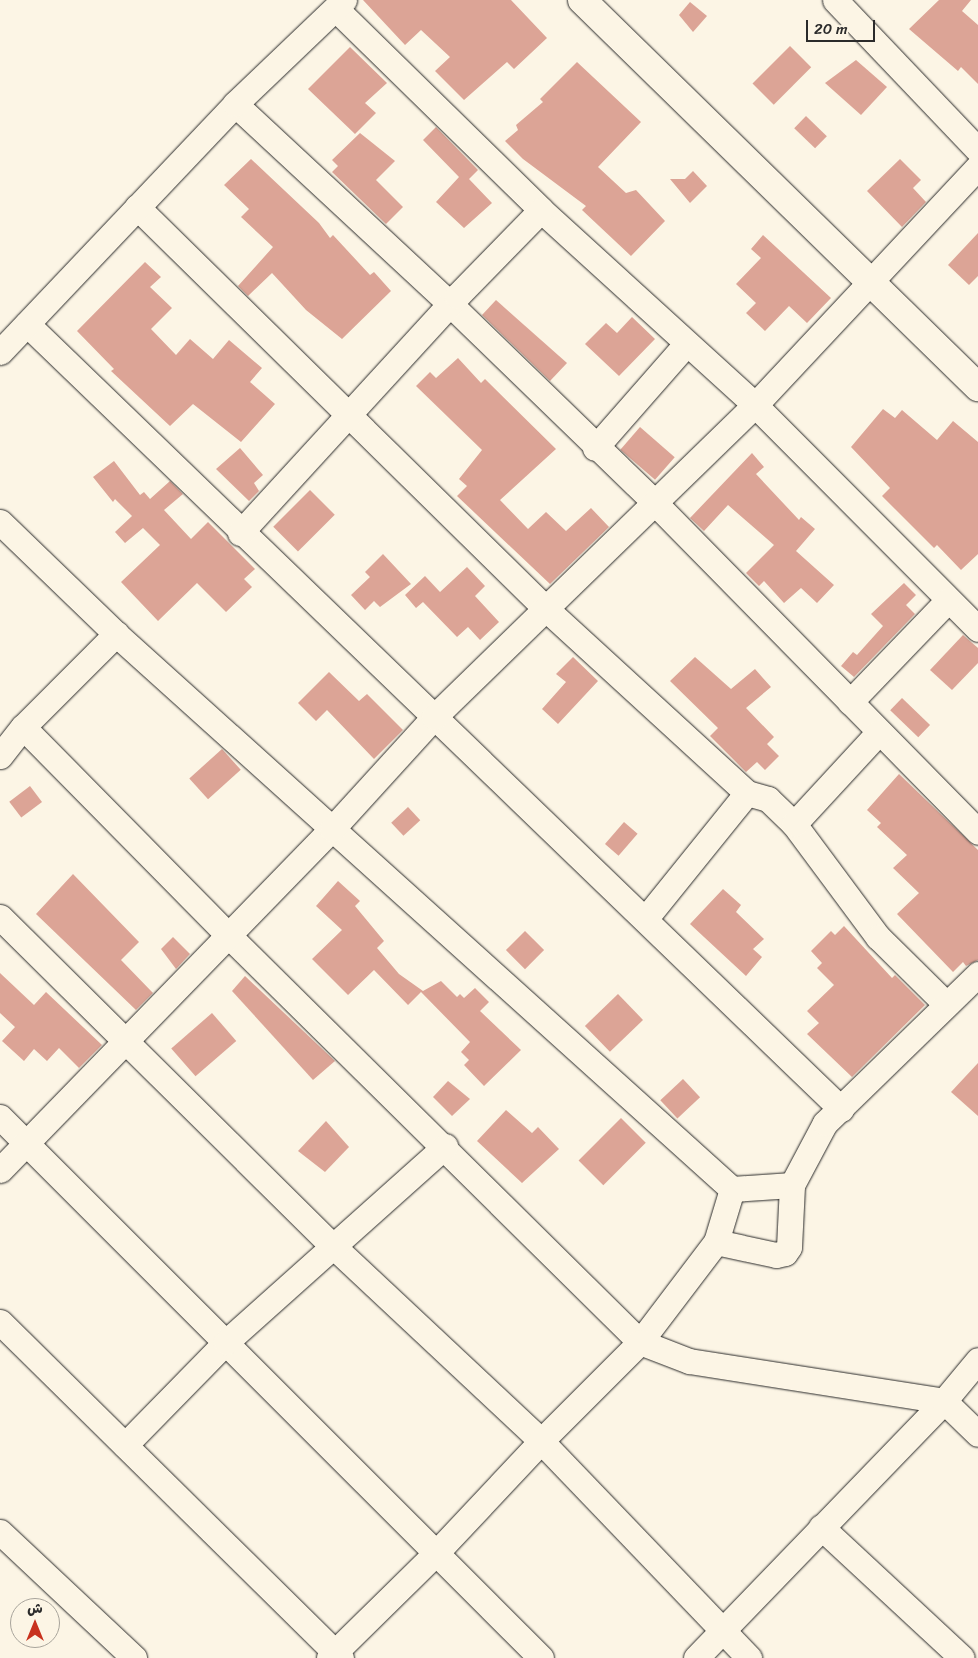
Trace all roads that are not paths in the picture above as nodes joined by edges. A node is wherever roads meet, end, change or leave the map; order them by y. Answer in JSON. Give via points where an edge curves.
{"nodes":[{"id":1,"x":582,"y":0,"type":"edge"},
{"id":2,"x":835,"y":0,"type":"edge"},
{"id":3,"x":340,"y":5,"type":"edge"},
{"id":4,"x":235,"y":104,"type":"junction"},
{"id":5,"x":978,"y":150,"type":"edge"},
{"id":6,"x":978,"y":167,"type":"edge"},
{"id":7,"x":137,"y":207,"type":"junction"},
{"id":8,"x":541,"y":210,"type":"junction"},
{"id":9,"x":868,"y":281,"type":"junction"},
{"id":10,"x":450,"y":304,"type":"junction"},
{"id":11,"x":27,"y":324,"type":"junction"},
{"id":12,"x":686,"y":344,"type":"junction"},
{"id":13,"x":0,"y":352,"type":"edge"},
{"id":14,"x":978,"y":386,"type":"edge"},
{"id":15,"x":755,"y":406,"type":"junction"},
{"id":16,"x":348,"y":417,"type":"junction"},
{"id":17,"x":595,"y":448,"type":"junction"},
{"id":18,"x":655,"y":503,"type":"junction"},
{"id":19,"x":0,"y":522,"type":"edge"},
{"id":20,"x":240,"y":534,"type":"junction"},
{"id":21,"x":948,"y":600,"type":"junction"},
{"id":22,"x":544,"y":607,"type":"junction"},
{"id":23,"x":978,"y":629,"type":"edge"},
{"id":24,"x":116,"y":634,"type":"junction"},
{"id":25,"x":850,"y":702,"type":"junction"},
{"id":26,"x":434,"y":716,"type":"junction"},
{"id":27,"x":23,"y":727,"type":"junction"},
{"id":28,"x":879,"y":732,"type":"junction"},
{"id":29,"x":0,"y":756,"type":"edge"},
{"id":30,"x":747,"y":793,"type":"junction"},
{"id":31,"x":794,"y":824,"type":"junction"},
{"id":32,"x":332,"y":829,"type":"junction"},
{"id":33,"x":978,"y":832,"type":"edge"},
{"id":34,"x":0,"y":917,"type":"edge"},
{"id":35,"x":646,"y":918,"type":"junction"},
{"id":36,"x":226,"y":934,"type":"junction"},
{"id":37,"x":978,"y":974,"type":"edge"},
{"id":38,"x":946,"y":1004,"type":"junction"},
{"id":39,"x":124,"y":1041,"type":"junction"},
{"id":40,"x":841,"y":1109,"type":"junction"},
{"id":41,"x":0,"y":1117,"type":"edge"},
{"id":42,"x":27,"y":1142,"type":"junction"},
{"id":43,"x":444,"y":1146,"type":"junction"},
{"id":44,"x":0,"y":1170,"type":"edge"},
{"id":45,"x":792,"y":1186,"type":"junction"},
{"id":46,"x":732,"y":1188,"type":"junction"},
{"id":47,"x":716,"y":1242,"type":"junction"},
{"id":48,"x":334,"y":1247,"type":"junction"},
{"id":49,"x":0,"y":1322,"type":"edge"},
{"id":50,"x":226,"y":1342,"type":"junction"},
{"id":51,"x":640,"y":1342,"type":"junction"},
{"id":52,"x":978,"y":1360,"type":"edge"},
{"id":53,"x":944,"y":1401,"type":"junction"},
{"id":54,"x":978,"y":1434,"type":"edge"},
{"id":55,"x":541,"y":1441,"type":"junction"},
{"id":56,"x":125,"y":1445,"type":"junction"},
{"id":57,"x":821,"y":1527,"type":"junction"},
{"id":58,"x":0,"y":1532,"type":"edge"},
{"id":59,"x":436,"y":1554,"type":"junction"},
{"id":60,"x":721,"y":1632,"type":"junction"},
{"id":61,"x":335,"y":1656,"type":"edge"},
{"id":62,"x":134,"y":1658,"type":"edge"},
{"id":63,"x":541,"y":1658,"type":"edge"},
{"id":64,"x":696,"y":1658,"type":"edge"},
{"id":65,"x":749,"y":1658,"type":"edge"},
{"id":66,"x":962,"y":1658,"type":"edge"}],
"edges":[{"from":1,"to":9,"type":"street"},
{"from":2,"to":5,"type":"street"},
{"from":3,"to":4,"type":"street"},
{"from":3,"to":8,"type":"street"},
{"from":4,"to":7,"type":"street"},
{"from":4,"to":10,"type":"street"},
{"from":6,"to":9,"type":"street"},
{"from":7,"to":11,"type":"street"},
{"from":7,"to":16,"type":"street"},
{"from":8,"to":10,"type":"street"},
{"from":8,"to":12,"type":"street"},
{"from":9,"to":14,"type":"street"},
{"from":9,"to":15,"type":"street"},
{"from":10,"to":16,"type":"street"},
{"from":10,"to":17,"type":"street"},
{"from":11,"to":13,"type":"street"},
{"from":11,"to":20,"type":"street"},
{"from":12,"to":15,"type":"street"},
{"from":12,"to":17,"type":"street"},
{"from":15,"to":18,"type":"street"},
{"from":15,"to":21,"type":"street"},
{"from":16,"to":20,"type":"street"},
{"from":16,"to":22,"type":"street"},
{"from":17,"to":18,"type":"street"},
{"from":18,"to":22,"type":"street"},
{"from":18,"to":25,"type":"street"},
{"from":19,"to":24,"type":"street"},
{"from":20,"to":26,"type":"street"},
{"from":21,"to":23,"type":"street"},
{"from":21,"to":25,"type":"street"},
{"from":22,"to":26,"type":"street"},
{"from":22,"to":30,"type":"street"},
{"from":24,"to":27,"type":"street"},
{"from":24,"to":32,"type":"street"},
{"from":25,"to":28,"type":"street"},
{"from":26,"to":32,"type":"street"},
{"from":26,"to":35,"type":"street"},
{"from":27,"to":29,"type":"street"},
{"from":27,"to":36,"type":"street"},
{"from":28,"to":31,"type":"street"},
{"from":28,"to":33,"type":"street"},
{"from":30,"to":31,"type":"street","via":[[763,796]]},
{"from":30,"to":35,"type":"street"},
{"from":31,"to":38,"type":"street","via":[[878,937]]},
{"from":32,"to":36,"type":"street"},
{"from":32,"to":46,"type":"street"},
{"from":34,"to":39,"type":"street"},
{"from":35,"to":40,"type":"street"},
{"from":36,"to":39,"type":"street"},
{"from":36,"to":43,"type":"street"},
{"from":37,"to":38,"type":"street"},
{"from":38,"to":40,"type":"street"},
{"from":39,"to":42,"type":"street"},
{"from":39,"to":48,"type":"street"},
{"from":40,"to":45,"type":"street","via":[[825,1123]]},
{"from":41,"to":42,"type":"street"},
{"from":42,"to":44,"type":"street"},
{"from":42,"to":50,"type":"street"},
{"from":43,"to":48,"type":"street"},
{"from":43,"to":51,"type":"street"},
{"from":45,"to":46,"type":"street"},
{"from":45,"to":47,"type":"street","via":[[789,1247],[785,1253],[776,1255]]},
{"from":46,"to":47,"type":"street"},
{"from":47,"to":51,"type":"street"},
{"from":48,"to":50,"type":"street"},
{"from":48,"to":55,"type":"street"},
{"from":49,"to":56,"type":"street"},
{"from":50,"to":56,"type":"street"},
{"from":50,"to":59,"type":"street"},
{"from":51,"to":53,"type":"street","via":[[689,1361]]},
{"from":51,"to":55,"type":"street"},
{"from":52,"to":53,"type":"street"},
{"from":53,"to":54,"type":"street"},
{"from":53,"to":57,"type":"street"},
{"from":55,"to":59,"type":"street"},
{"from":55,"to":60,"type":"street"},
{"from":56,"to":61,"type":"street"},
{"from":57,"to":60,"type":"street"},
{"from":57,"to":66,"type":"street"},
{"from":58,"to":62,"type":"street"},
{"from":59,"to":61,"type":"street"},
{"from":59,"to":63,"type":"street"},
{"from":60,"to":64,"type":"street"},
{"from":60,"to":65,"type":"street"}]}
